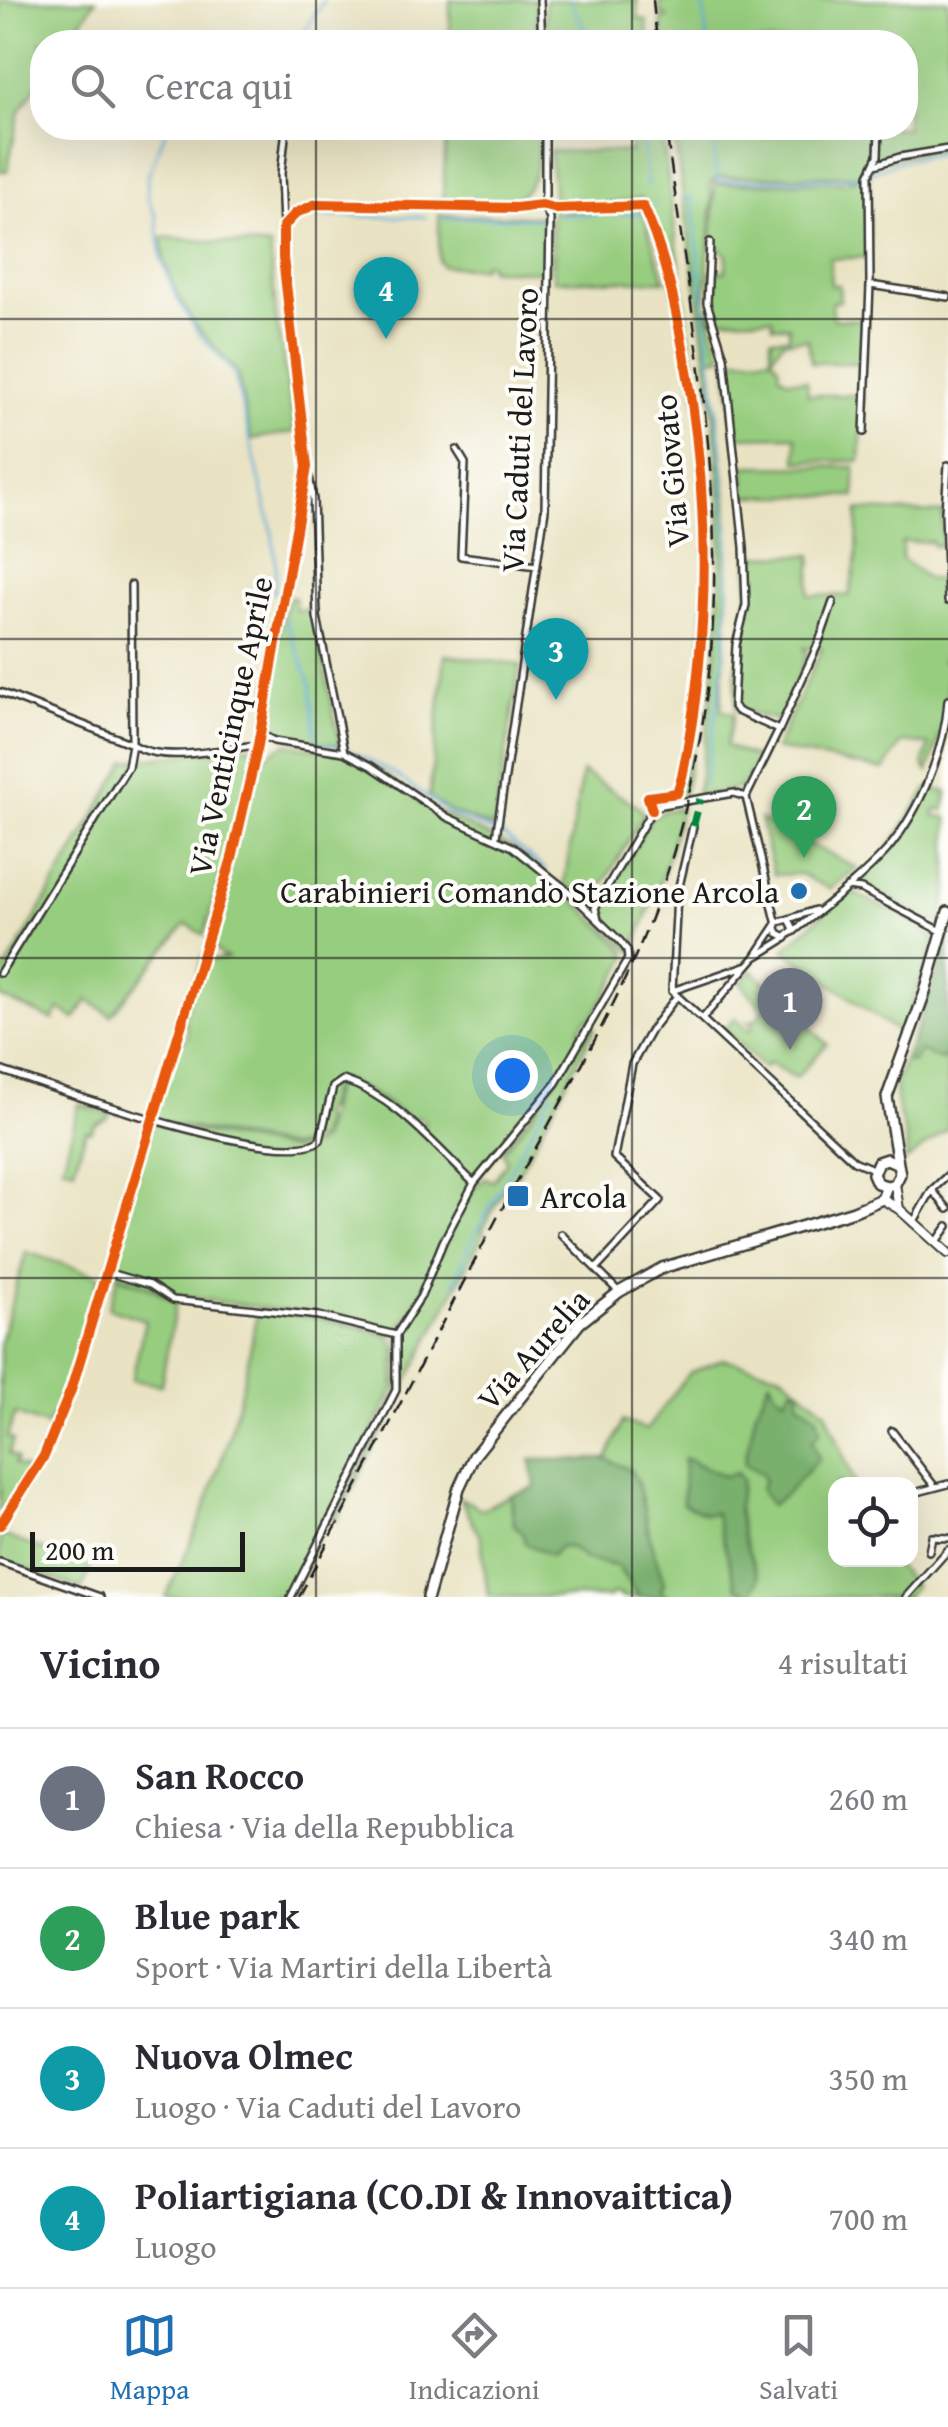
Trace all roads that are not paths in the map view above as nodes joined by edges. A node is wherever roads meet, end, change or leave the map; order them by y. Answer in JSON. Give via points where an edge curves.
{"nodes":[{"id":1,"x":540,"y":0,"type":"edge"},
{"id":2,"x":541,"y":30,"type":"edge"},
{"id":3,"x":285,"y":140,"type":"edge"},
{"id":4,"x":545,"y":140,"type":"edge"},
{"id":5,"x":879,"y":140,"type":"edge"},
{"id":6,"x":948,"y":149,"type":"edge"},
{"id":7,"x":875,"y":165,"type":"junction"},
{"id":8,"x":542,"y":205,"type":"junction"},
{"id":9,"x":283,"y":227,"type":"junction"},
{"id":10,"x":710,"y":242,"type":"dead end"},
{"id":11,"x":870,"y":285,"type":"junction"},
{"id":12,"x":948,"y":297,"type":"edge"},
{"id":13,"x":864,"y":432,"type":"dead end"},
{"id":14,"x":456,"y":450,"type":"dead end"},
{"id":15,"x":948,"y":465,"type":"edge"},
{"id":16,"x":307,"y":467,"type":"junction"},
{"id":17,"x":537,"y":566,"type":"junction"},
{"id":18,"x":131,"y":585,"type":"dead end"},
{"id":19,"x":948,"y":601,"type":"edge"},
{"id":20,"x":833,"y":602,"type":"dead end"},
{"id":21,"x":0,"y":692,"type":"edge"},
{"id":22,"x":948,"y":700,"type":"edge"},
{"id":23,"x":779,"y":730,"type":"junction"},
{"id":24,"x":260,"y":734,"type":"junction"},
{"id":25,"x":132,"y":744,"type":"junction"},
{"id":26,"x":258,"y":745,"type":"junction"},
{"id":27,"x":343,"y":748,"type":"junction"},
{"id":28,"x":746,"y":797,"type":"junction"},
{"id":29,"x":652,"y":810,"type":"junction"},
{"id":30,"x":693,"y":826,"type":"dead end"},
{"id":31,"x":497,"y":833,"type":"junction"},
{"id":32,"x":847,"y":887,"type":"junction"},
{"id":33,"x":604,"y":891,"type":"junction"},
{"id":34,"x":569,"y":892,"type":"junction"},
{"id":35,"x":772,"y":902,"type":"junction"},
{"id":36,"x":823,"y":907,"type":"junction"},
{"id":37,"x":948,"y":912,"type":"edge"},
{"id":38,"x":598,"y":919,"type":"junction"},
{"id":39,"x":787,"y":919,"type":"junction"},
{"id":40,"x":776,"y":926,"type":"junction"},
{"id":41,"x":945,"y":929,"type":"edge"},
{"id":42,"x":791,"y":934,"type":"junction"},
{"id":43,"x":755,"y":957,"type":"junction"},
{"id":44,"x":748,"y":965,"type":"junction"},
{"id":45,"x":0,"y":973,"type":"edge"},
{"id":46,"x":674,"y":994,"type":"junction"},
{"id":47,"x":703,"y":1018,"type":"junction"},
{"id":48,"x":0,"y":1070,"type":"edge"},
{"id":49,"x":152,"y":1121,"type":"junction"},
{"id":50,"x":891,"y":1136,"type":"junction"},
{"id":51,"x":850,"y":1157,"type":"junction"},
{"id":52,"x":880,"y":1163,"type":"junction"},
{"id":53,"x":898,"y":1164,"type":"junction"},
{"id":54,"x":948,"y":1175,"type":"edge"},
{"id":55,"x":474,"y":1184,"type":"junction"},
{"id":56,"x":888,"y":1185,"type":"junction"},
{"id":57,"x":932,"y":1190,"type":"junction"},
{"id":58,"x":882,"y":1199,"type":"junction"},
{"id":59,"x":870,"y":1204,"type":"junction"},
{"id":60,"x":899,"y":1209,"type":"junction"},
{"id":61,"x":948,"y":1209,"type":"edge"},
{"id":62,"x":912,"y":1222,"type":"junction"},
{"id":63,"x":948,"y":1226,"type":"edge"},
{"id":64,"x":561,"y":1234,"type":"dead end"},
{"id":65,"x":936,"y":1243,"type":"junction"},
{"id":66,"x":948,"y":1253,"type":"edge"},
{"id":67,"x":596,"y":1269,"type":"junction"},
{"id":68,"x":106,"y":1272,"type":"junction"},
{"id":69,"x":619,"y":1292,"type":"junction"},
{"id":70,"x":396,"y":1335,"type":"junction"},
{"id":71,"x":892,"y":1431,"type":"dead end"},
{"id":72,"x":948,"y":1484,"type":"edge"},
{"id":73,"x":935,"y":1487,"type":"junction"},
{"id":74,"x":918,"y":1492,"type":"edge"},
{"id":75,"x":0,"y":1525,"type":"edge"},
{"id":76,"x":948,"y":1538,"type":"edge"},
{"id":77,"x":948,"y":1550,"type":"edge"},
{"id":78,"x":930,"y":1552,"type":"dead end"},
{"id":79,"x":0,"y":1562,"type":"edge"},
{"id":80,"x":100,"y":1597,"type":"edge"},
{"id":81,"x":291,"y":1597,"type":"edge"},
{"id":82,"x":428,"y":1597,"type":"edge"},
{"id":83,"x":906,"y":1597,"type":"edge"}],
"edges":[{"from":1,"to":2,"type":"street"},
{"from":3,"to":9,"type":"street","name":"Via Venticinque Aprile"},
{"from":4,"to":8,"type":"street","name":"Via Caduti del Lavoro"},
{"from":5,"to":7,"type":"street"},
{"from":6,"to":7,"type":"street"},
{"from":7,"to":11,"type":"street","via":[[869,175]]},
{"from":8,"to":9,"type":"street","via":[[316,204]]},
{"from":8,"to":17,"type":"street","name":"Via Caduti del Lavoro","via":[[550,218],[550,336]]},
{"from":8,"to":29,"type":"street","name":"Via Giovato","via":[[643,206],[674,300],[692,398],[704,531],[701,654],[682,778],[677,793],[648,797]]},
{"from":9,"to":16,"type":"street","name":"Via Venticinque Aprile"},
{"from":10,"to":23,"type":"street","via":[[708,303],[724,356],[744,547],[746,605],[732,705]]},
{"from":11,"to":12,"type":"street"},
{"from":11,"to":13,"type":"street"},
{"from":14,"to":17,"type":"street","via":[[464,463],[461,556]]},
{"from":15,"to":19,"type":"street"},
{"from":16,"to":24,"type":"street","name":"Via Venticinque Aprile"},
{"from":16,"to":27,"type":"street","via":[[317,617]]},
{"from":17,"to":31,"type":"street","name":"Via Caduti del Lavoro"},
{"from":18,"to":25,"type":"street"},
{"from":20,"to":23,"type":"street"},
{"from":21,"to":25,"type":"street"},
{"from":22,"to":32,"type":"street","via":[[928,778],[907,819]]},
{"from":23,"to":28,"type":"street"},
{"from":24,"to":26,"type":"street","name":"Via Venticinque Aprile"},
{"from":24,"to":27,"type":"street"},
{"from":25,"to":26,"type":"street","via":[[172,753]]},
{"from":25,"to":45,"type":"street","via":[[128,766]]},
{"from":26,"to":49,"type":"street","name":"Via Venticinque Aprile","via":[[232,858]]},
{"from":27,"to":31,"type":"street","via":[[448,817]]},
{"from":28,"to":29,"type":"street","via":[[734,793]]},
{"from":28,"to":35,"type":"street"},
{"from":29,"to":33,"type":"street"},
{"from":30,"to":46,"type":"street","via":[[677,895]]},
{"from":31,"to":34,"type":"street"},
{"from":32,"to":36,"type":"street"},
{"from":32,"to":41,"type":"street"},
{"from":33,"to":34,"type":"street","via":[[581,897]]},
{"from":33,"to":38,"type":"street","via":[[595,908]]},
{"from":34,"to":38,"type":"street"},
{"from":35,"to":39,"type":"street"},
{"from":35,"to":40,"type":"street"},
{"from":36,"to":39,"type":"street"},
{"from":36,"to":42,"type":"street"},
{"from":37,"to":41,"type":"main road"},
{"from":38,"to":55,"type":"street","via":[[627,950],[624,966],[556,1083]]},
{"from":39,"to":40,"type":"street"},
{"from":39,"to":42,"type":"street","via":[[794,925]]},
{"from":40,"to":42,"type":"street","via":[[780,935]]},
{"from":40,"to":43,"type":"street"},
{"from":41,"to":50,"type":"main road","via":[[887,1097]]},
{"from":42,"to":43,"type":"street"},
{"from":43,"to":44,"type":"street"},
{"from":44,"to":46,"type":"street"},
{"from":44,"to":47,"type":"street"},
{"from":46,"to":47,"type":"street"},
{"from":46,"to":67,"type":"street","via":[[632,1064],[615,1160],[660,1200]]},
{"from":47,"to":51,"type":"street"},
{"from":48,"to":49,"type":"street"},
{"from":49,"to":55,"type":"street","via":[[304,1147],[320,1140],[333,1087],[343,1080],[406,1117]]},
{"from":49,"to":68,"type":"street","name":"Via Venticinque Aprile"},
{"from":50,"to":52,"type":"main road"},
{"from":50,"to":53,"type":"main road"},
{"from":51,"to":52,"type":"street"},
{"from":51,"to":52,"type":"street"},
{"from":52,"to":53,"type":"main road"},
{"from":52,"to":56,"type":"main road","via":[[874,1178]]},
{"from":53,"to":56,"type":"main road","via":[[900,1174]]},
{"from":54,"to":57,"type":"street"},
{"from":55,"to":70,"type":"street"},
{"from":56,"to":58,"type":"main road"},
{"from":56,"to":59,"type":"main road"},
{"from":56,"to":60,"type":"street"},
{"from":57,"to":61,"type":"street"},
{"from":57,"to":62,"type":"street"},
{"from":58,"to":59,"type":"main road","name":"Via Aurelia"},
{"from":58,"to":60,"type":"street"},
{"from":59,"to":69,"type":"main road","name":"Via Aurelia","via":[[662,1268]]},
{"from":60,"to":62,"type":"street"},
{"from":62,"to":65,"type":"street"},
{"from":63,"to":65,"type":"street"},
{"from":64,"to":67,"type":"street"},
{"from":65,"to":66,"type":"street"},
{"from":67,"to":69,"type":"street"},
{"from":68,"to":70,"type":"street","via":[[173,1300],[320,1316]]},
{"from":68,"to":75,"type":"street","name":"Via Venticinque Aprile","via":[[62,1416],[22,1497]]},
{"from":69,"to":82,"type":"main road","name":"Via Aurelia","via":[[574,1330],[474,1456]]},
{"from":70,"to":81,"type":"street","via":[[396,1390]]},
{"from":71,"to":73,"type":"street"},
{"from":72,"to":73,"type":"street"},
{"from":73,"to":74,"type":"street"},
{"from":76,"to":78,"type":"street","via":[[932,1537]]},
{"from":77,"to":83,"type":"street"},
{"from":79,"to":80,"type":"street"}]}
